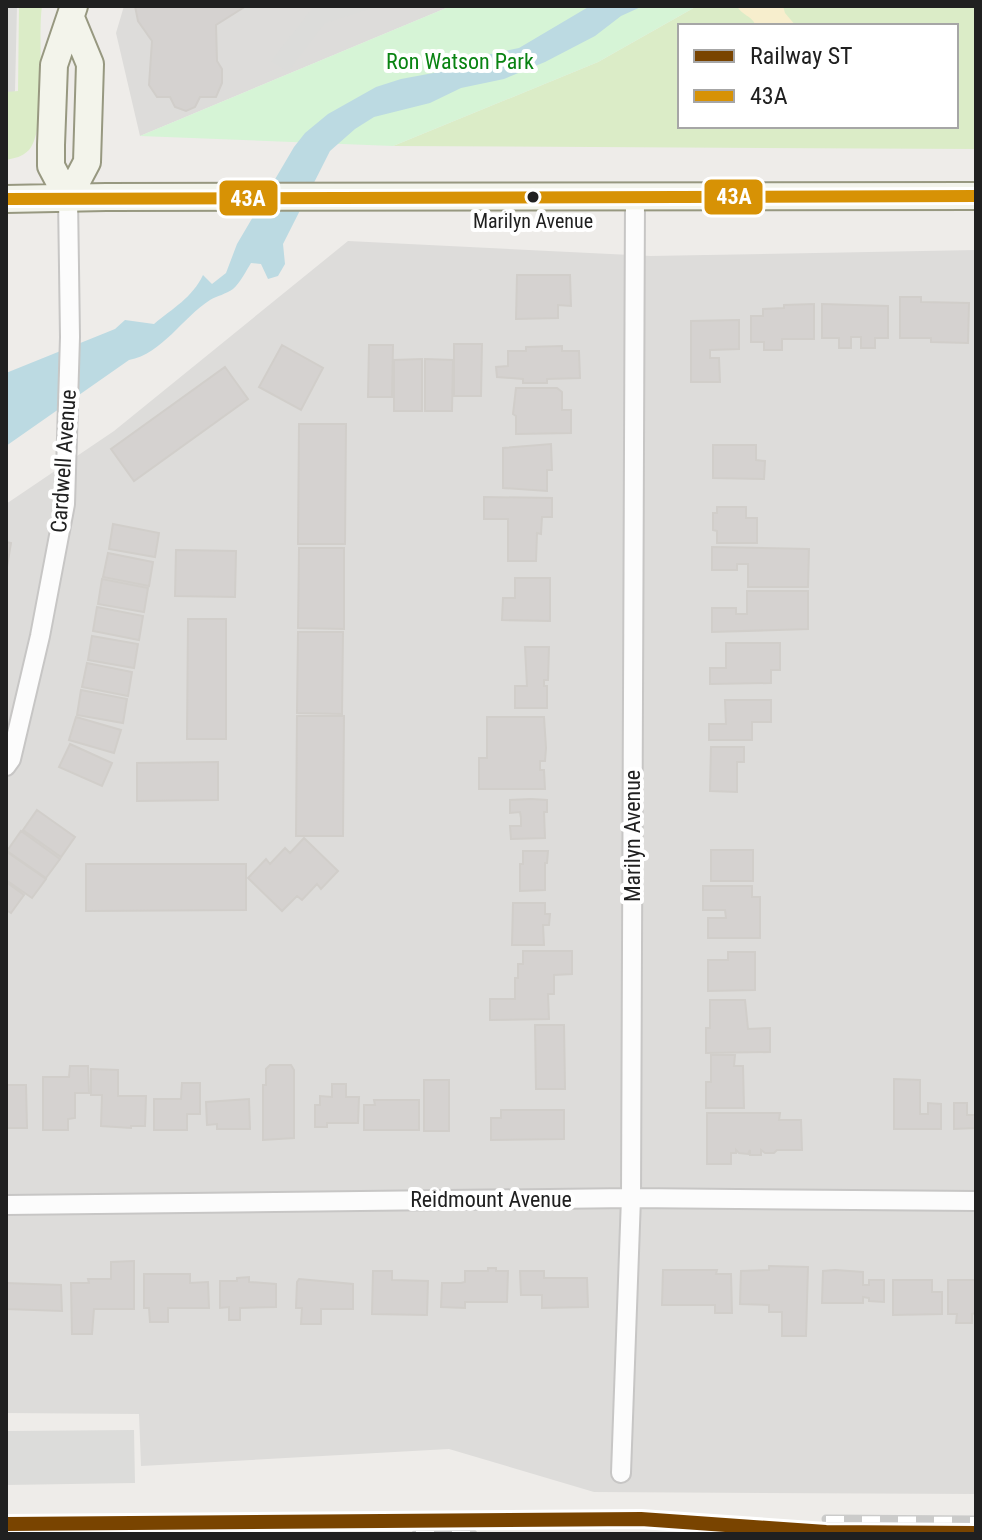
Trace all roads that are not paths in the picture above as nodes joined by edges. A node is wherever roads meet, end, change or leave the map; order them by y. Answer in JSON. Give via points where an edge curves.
{"nodes":[{"id":1,"x":72,"y":12,"type":"edge"},
{"id":2,"x":976,"y":196,"type":"edge"},
{"id":3,"x":68,"y":198,"type":"junction"},
{"id":4,"x":635,"y":198,"type":"junction"},
{"id":5,"x":6,"y":199,"type":"edge"},
{"id":6,"x":6,"y":766,"type":"edge"},
{"id":7,"x":631,"y":1198,"type":"junction"},
{"id":8,"x":976,"y":1201,"type":"edge"},
{"id":9,"x":6,"y":1205,"type":"edge"},
{"id":10,"x":621,"y":1473,"type":"dead end"}],
"edges":[{"from":1,"to":3,"type":"main road","via":[[54,65],[51,156]]},
{"from":1,"to":3,"type":"main road","via":[[90,64],[87,162]]},
{"from":2,"to":4,"type":"main road"},
{"from":3,"to":4,"type":"main road"},
{"from":3,"to":5,"type":"main road"},
{"from":3,"to":6,"type":"street","name":"Cardwell Avenue","via":[[65,504],[40,636]]},
{"from":4,"to":7,"type":"street","name":"Marilyn Avenue"},
{"from":7,"to":8,"type":"street","name":"Reidmount Avenue"},
{"from":7,"to":9,"type":"street","name":"Reidmount Avenue"},
{"from":7,"to":10,"type":"street","name":"Marilyn Avenue"}]}
